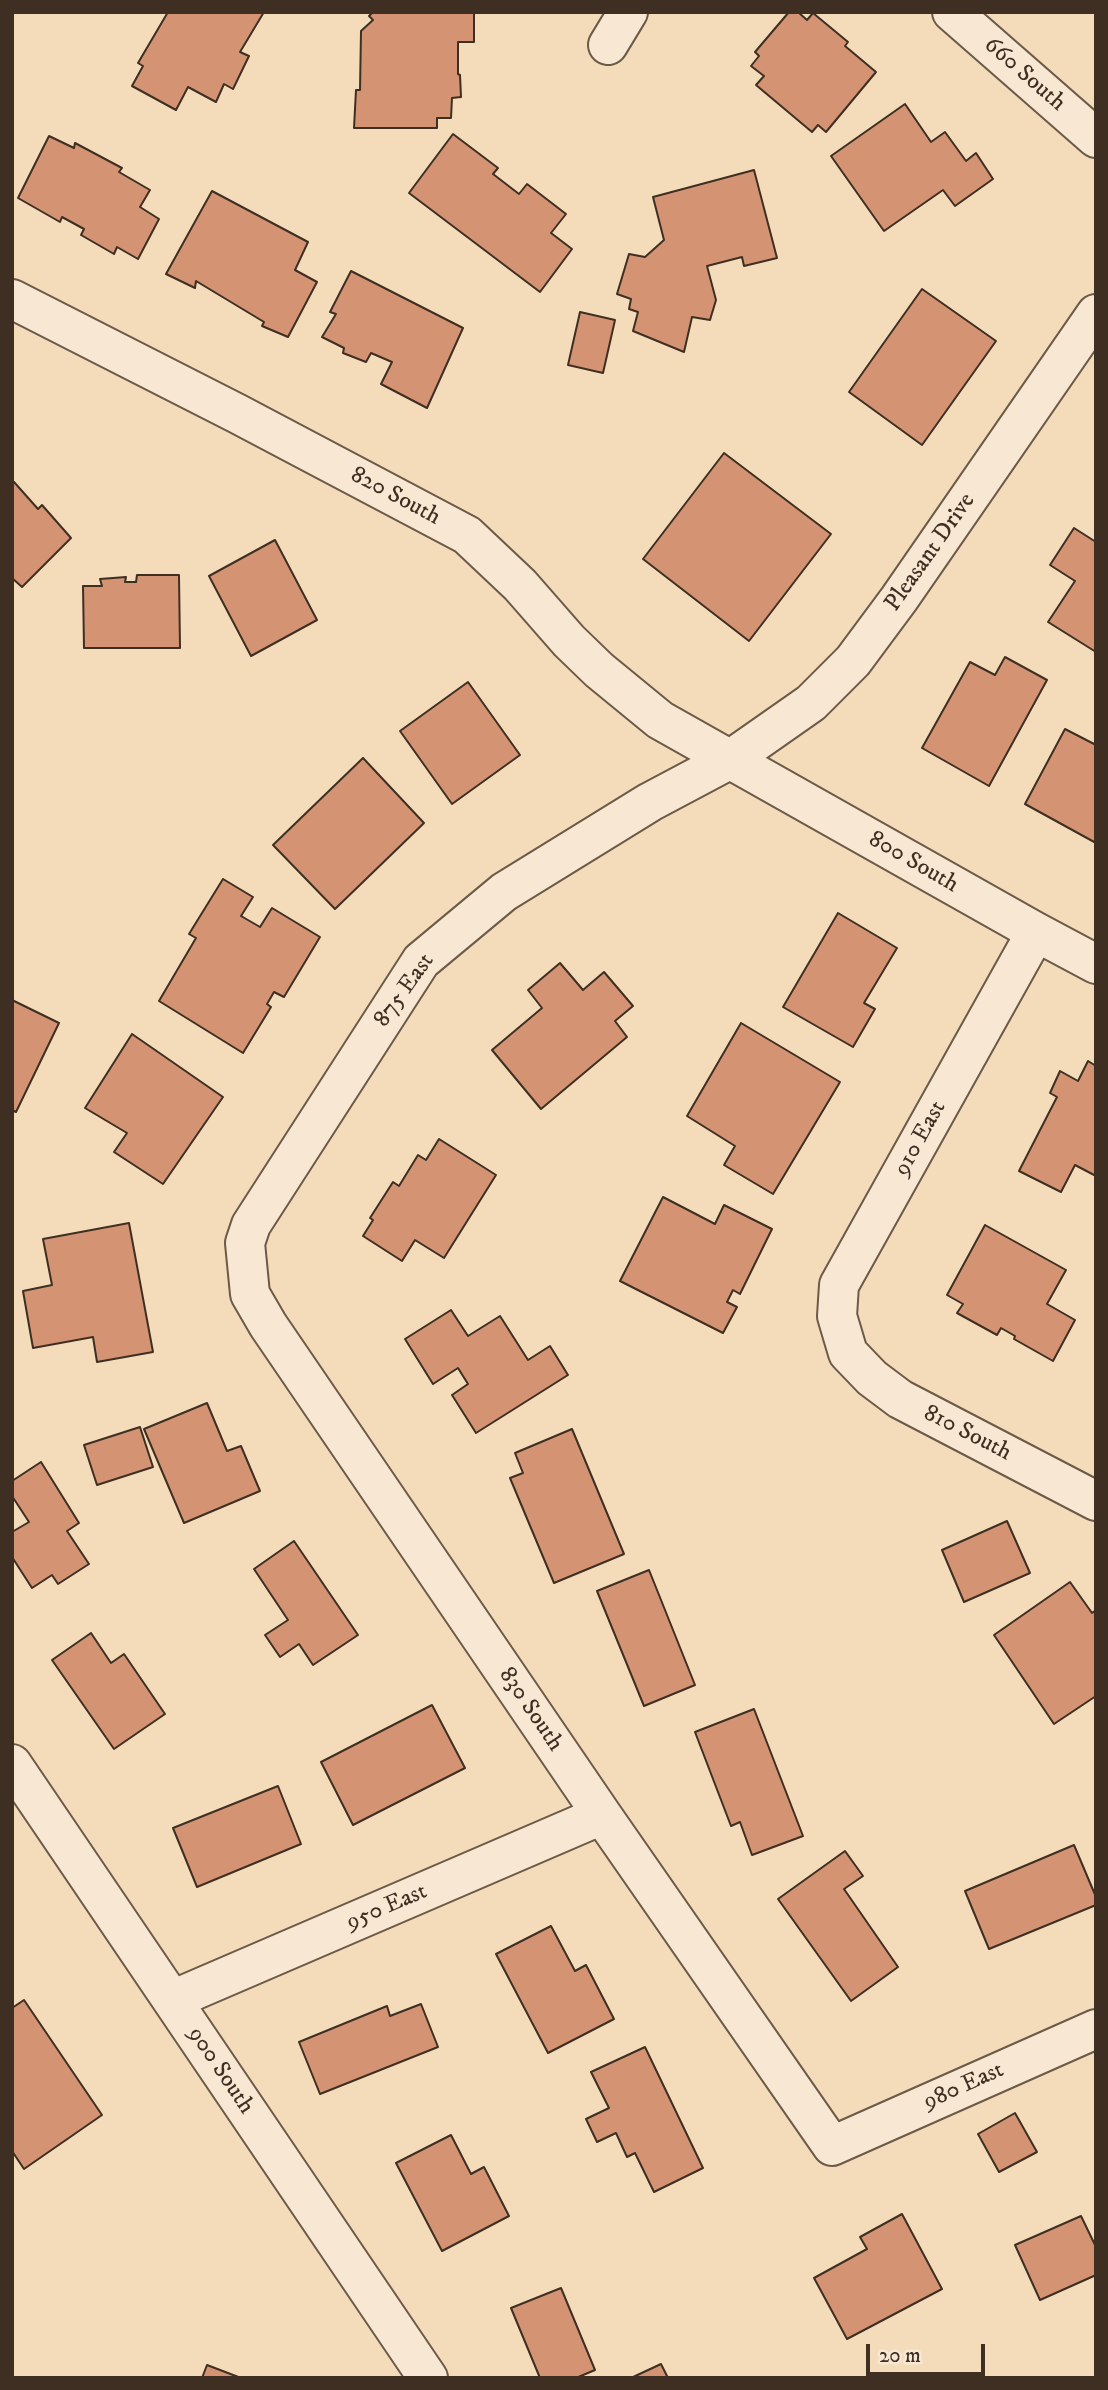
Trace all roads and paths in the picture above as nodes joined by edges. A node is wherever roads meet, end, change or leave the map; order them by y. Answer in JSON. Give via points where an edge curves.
{"nodes":[{"id":1,"x":628,"y":12,"type":"edge"},
{"id":2,"x":952,"y":12,"type":"edge"},
{"id":3,"x":608,"y":45,"type":"dead end"},
{"id":4,"x":1096,"y":138,"type":"edge"},
{"id":5,"x":12,"y":299,"type":"edge"},
{"id":6,"x":1096,"y":314,"type":"edge"},
{"id":7,"x":731,"y":759,"type":"junction"},
{"id":8,"x":1036,"y":932,"type":"junction"},
{"id":9,"x":1096,"y":964,"type":"edge"},
{"id":10,"x":246,"y":1265,"type":"joint"},
{"id":11,"x":848,"y":1353,"type":"joint"},
{"id":12,"x":1096,"y":1501,"type":"edge"},
{"id":13,"x":12,"y":1764,"type":"edge"},
{"id":14,"x":601,"y":1815,"type":"junction"},
{"id":15,"x":172,"y":2000,"type":"junction"},
{"id":16,"x":1096,"y":2029,"type":"edge"},
{"id":17,"x":832,"y":2146,"type":"joint"},
{"id":18,"x":428,"y":2378,"type":"edge"}],
"edges":[{"from":1,"to":3,"type":"street"},
{"from":2,"to":4,"type":"street","name":"660 South"},
{"from":5,"to":7,"type":"street","name":"820 South","via":[[467,535],[520,584],[599,670],[660,720]]},
{"from":6,"to":7,"type":"street","name":"Pleasant Drive","via":[[853,661],[811,703]]},
{"from":7,"to":8,"type":"street","name":"800 South"},
{"from":7,"to":10,"type":"street","name":"875 East","via":[[650,802],[504,892],[421,961],[251,1225],[245,1243]]},
{"from":8,"to":9,"type":"street","name":"800 South"},
{"from":8,"to":11,"type":"street","name":"910 East","via":[[839,1285],[837,1316]]},
{"from":10,"to":14,"type":"street","name":"830 South","via":[[250,1294],[268,1325]]},
{"from":11,"to":12,"type":"street","name":"810 South","via":[[900,1399]]},
{"from":13,"to":15,"type":"street","name":"900 South"},
{"from":14,"to":15,"type":"street","name":"950 East"},
{"from":14,"to":17,"type":"street","name":"830 South"},
{"from":15,"to":18,"type":"street","name":"900 South"},
{"from":16,"to":17,"type":"street","name":"980 East"}]}
